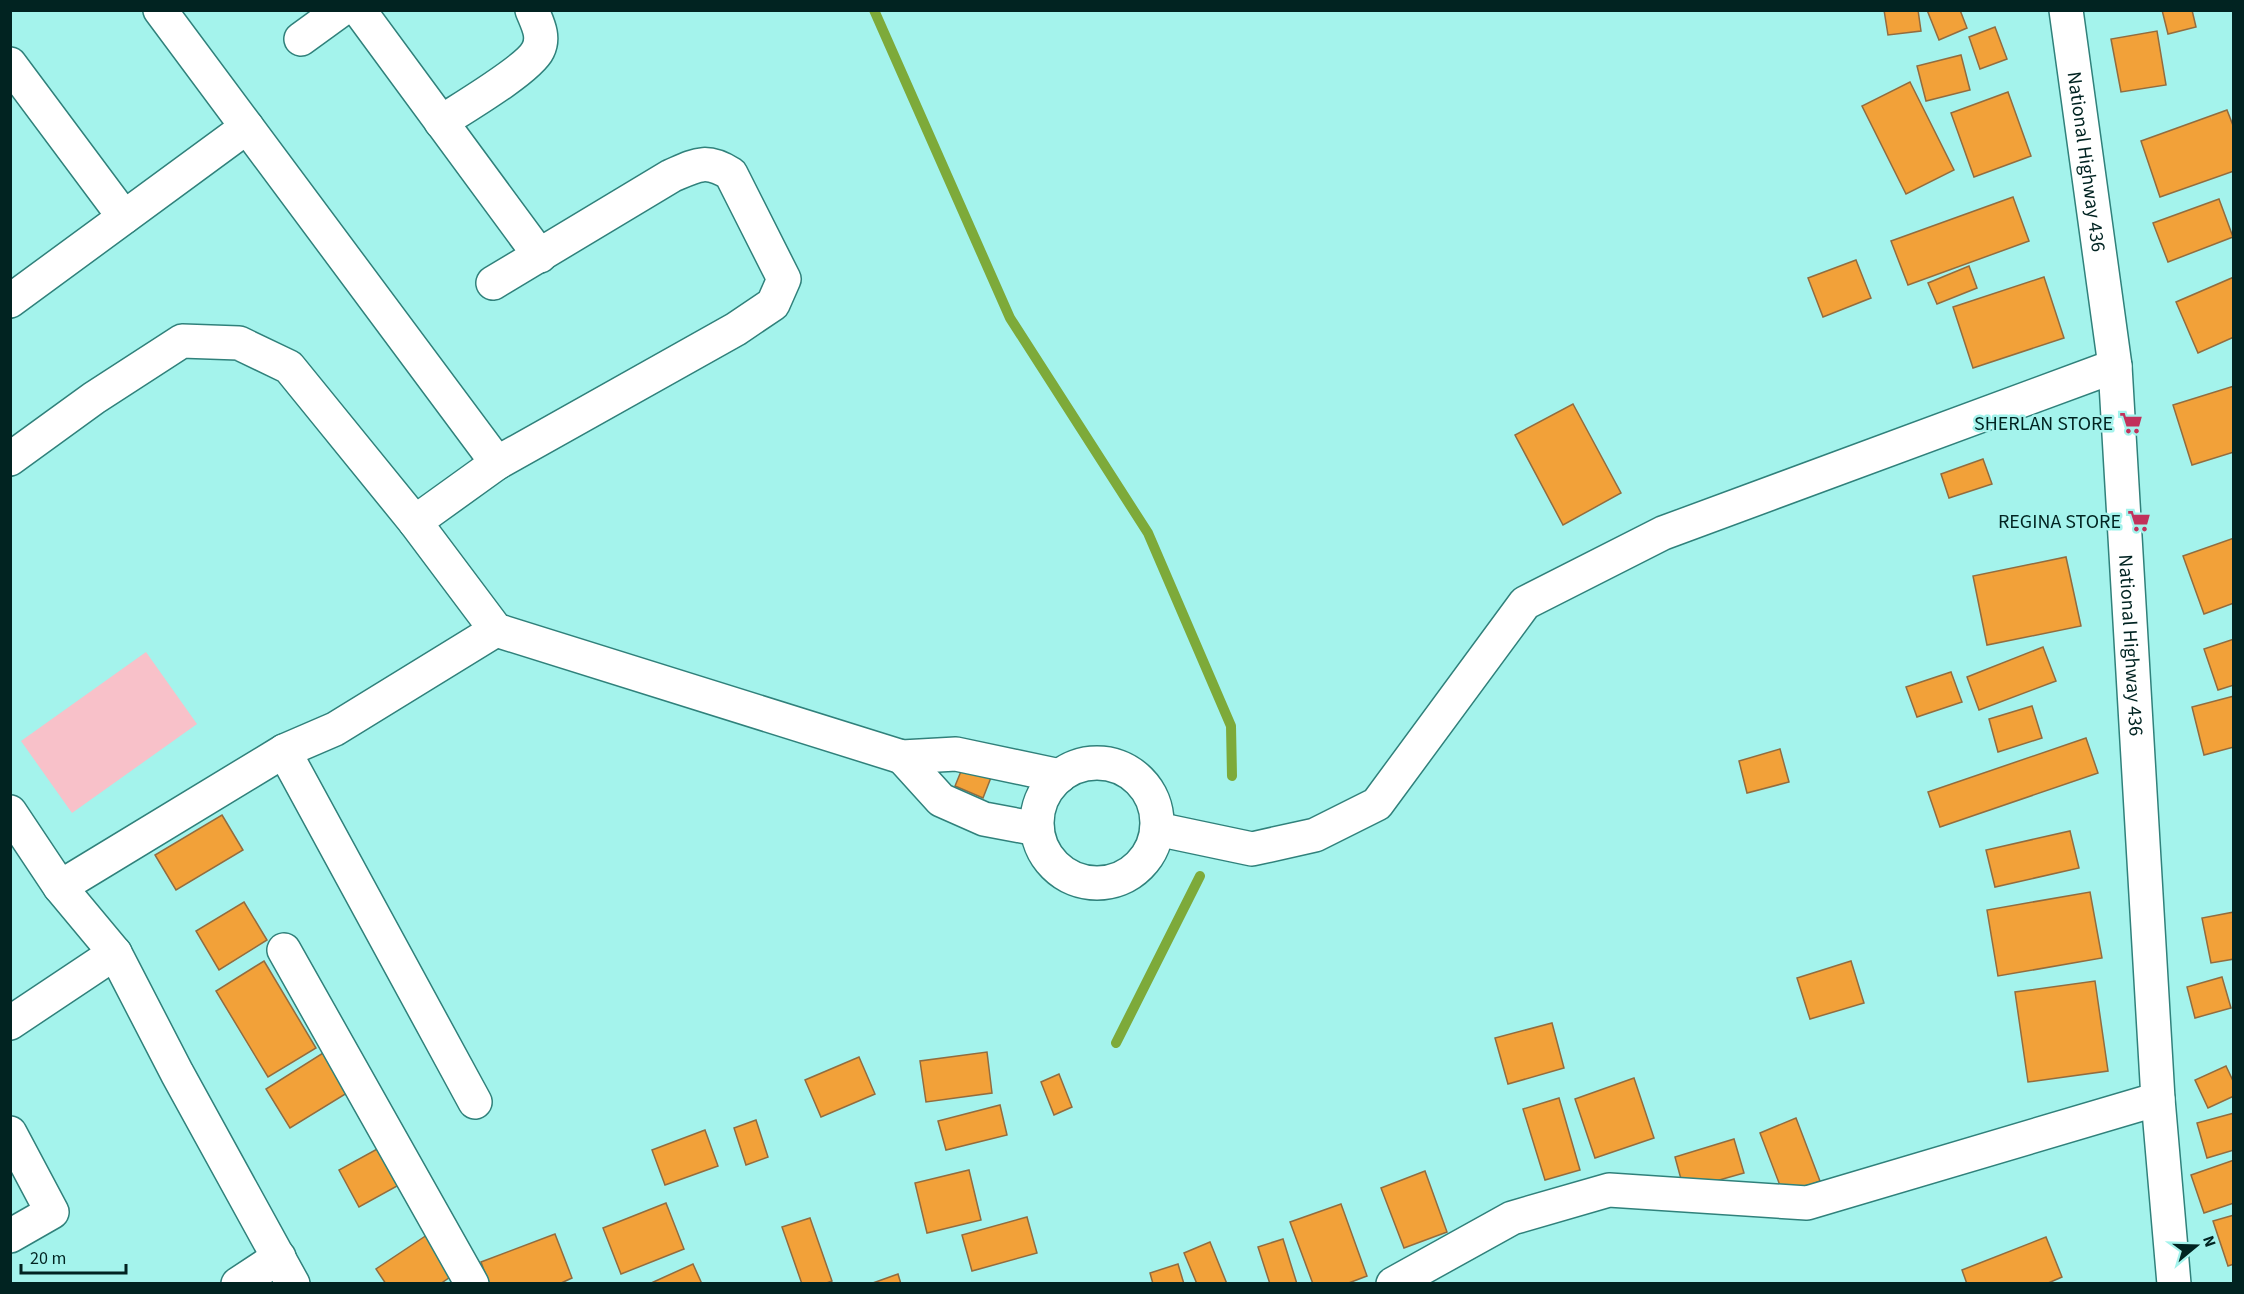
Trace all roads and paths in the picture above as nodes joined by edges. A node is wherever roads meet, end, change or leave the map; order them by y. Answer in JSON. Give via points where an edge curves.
{"nodes":[{"id":1,"x":160,"y":10,"type":"edge"},
{"id":2,"x":341,"y":10,"type":"edge"},
{"id":3,"x":359,"y":10,"type":"edge"},
{"id":4,"x":532,"y":10,"type":"edge"},
{"id":5,"x":2066,"y":10,"type":"edge"},
{"id":6,"x":301,"y":39,"type":"dead end"},
{"id":7,"x":10,"y":64,"type":"edge"},
{"id":8,"x":441,"y":122,"type":"junction"},
{"id":9,"x":247,"y":127,"type":"junction"},
{"id":10,"x":124,"y":217,"type":"junction"},
{"id":11,"x":540,"y":255,"type":"junction"},
{"id":12,"x":494,"y":283,"type":"dead end"},
{"id":13,"x":10,"y":301,"type":"edge"},
{"id":14,"x":2115,"y":366,"type":"junction"},
{"id":15,"x":10,"y":459,"type":"edge"},
{"id":16,"x":497,"y":464,"type":"junction"},
{"id":17,"x":415,"y":522,"type":"junction"},
{"id":18,"x":496,"y":630,"type":"junction"},
{"id":19,"x":284,"y":751,"type":"junction"},
{"id":20,"x":902,"y":757,"type":"junction"},
{"id":21,"x":1060,"y":776,"type":"junction"},
{"id":22,"x":10,"y":813,"type":"edge"},
{"id":23,"x":1037,"y":829,"type":"junction"},
{"id":24,"x":1157,"y":829,"type":"junction"},
{"id":25,"x":60,"y":887,"type":"junction"},
{"id":26,"x":284,"y":950,"type":"dead end"},
{"id":27,"x":115,"y":953,"type":"junction"},
{"id":28,"x":10,"y":1023,"type":"edge"},
{"id":29,"x":2158,"y":1099,"type":"junction"},
{"id":30,"x":475,"y":1102,"type":"dead end"},
{"id":31,"x":10,"y":1133,"type":"edge"},
{"id":32,"x":10,"y":1236,"type":"edge"},
{"id":33,"x":286,"y":1270,"type":"edge"},
{"id":34,"x":238,"y":1284,"type":"edge"},
{"id":35,"x":472,"y":1284,"type":"edge"},
{"id":36,"x":1393,"y":1284,"type":"edge"},
{"id":37,"x":2174,"y":1284,"type":"edge"}],
"edges":[{"from":1,"to":9,"type":"street"},
{"from":2,"to":6,"type":"street"},
{"from":3,"to":8,"type":"street"},
{"from":4,"to":8,"type":"street","via":[[541,33],[538,51],[520,69]]},
{"from":5,"to":14,"type":"street","name":"National Highway 436"},
{"from":7,"to":10,"type":"street"},
{"from":8,"to":11,"type":"street"},
{"from":9,"to":10,"type":"street"},
{"from":9,"to":16,"type":"street"},
{"from":10,"to":13,"type":"street"},
{"from":11,"to":12,"type":"street"},
{"from":11,"to":16,"type":"street","via":[[671,177],[698,164],[717,165],[731,174],[783,279],[773,304],[736,329]]},
{"from":14,"to":24,"type":"street","via":[[1664,533],[1525,603],[1377,804],[1315,835],[1252,849]]},
{"from":14,"to":29,"type":"street","name":"National Highway 436"},
{"from":15,"to":17,"type":"street","via":[[182,341],[239,343],[288,367]]},
{"from":16,"to":17,"type":"street"},
{"from":17,"to":18,"type":"street"},
{"from":18,"to":19,"type":"street","via":[[335,729]]},
{"from":18,"to":20,"type":"street"},
{"from":19,"to":25,"type":"street"},
{"from":19,"to":30,"type":"street"},
{"from":20,"to":21,"type":"street","via":[[956,753]]},
{"from":20,"to":23,"type":"street","via":[[941,800],[984,819]]},
{"from":21,"to":23,"type":"street","via":[[1046,791],[1038,808]]},
{"from":21,"to":24,"type":"street","via":[[1077,766],[1116,766],[1148,790],[1156,808]]},
{"from":22,"to":25,"type":"street"},
{"from":23,"to":24,"type":"street","via":[[1042,848],[1053,865],[1068,877],[1088,883],[1126,877],[1142,865]]},
{"from":25,"to":27,"type":"street"},
{"from":26,"to":35,"type":"street"},
{"from":27,"to":28,"type":"street"},
{"from":27,"to":33,"type":"street"},
{"from":29,"to":36,"type":"street","via":[[1807,1203],[1609,1190],[1512,1218]]},
{"from":29,"to":37,"type":"street","name":"National Highway 436"},
{"from":31,"to":32,"type":"street","via":[[52,1212]]},
{"from":33,"to":34,"type":"street"}]}
